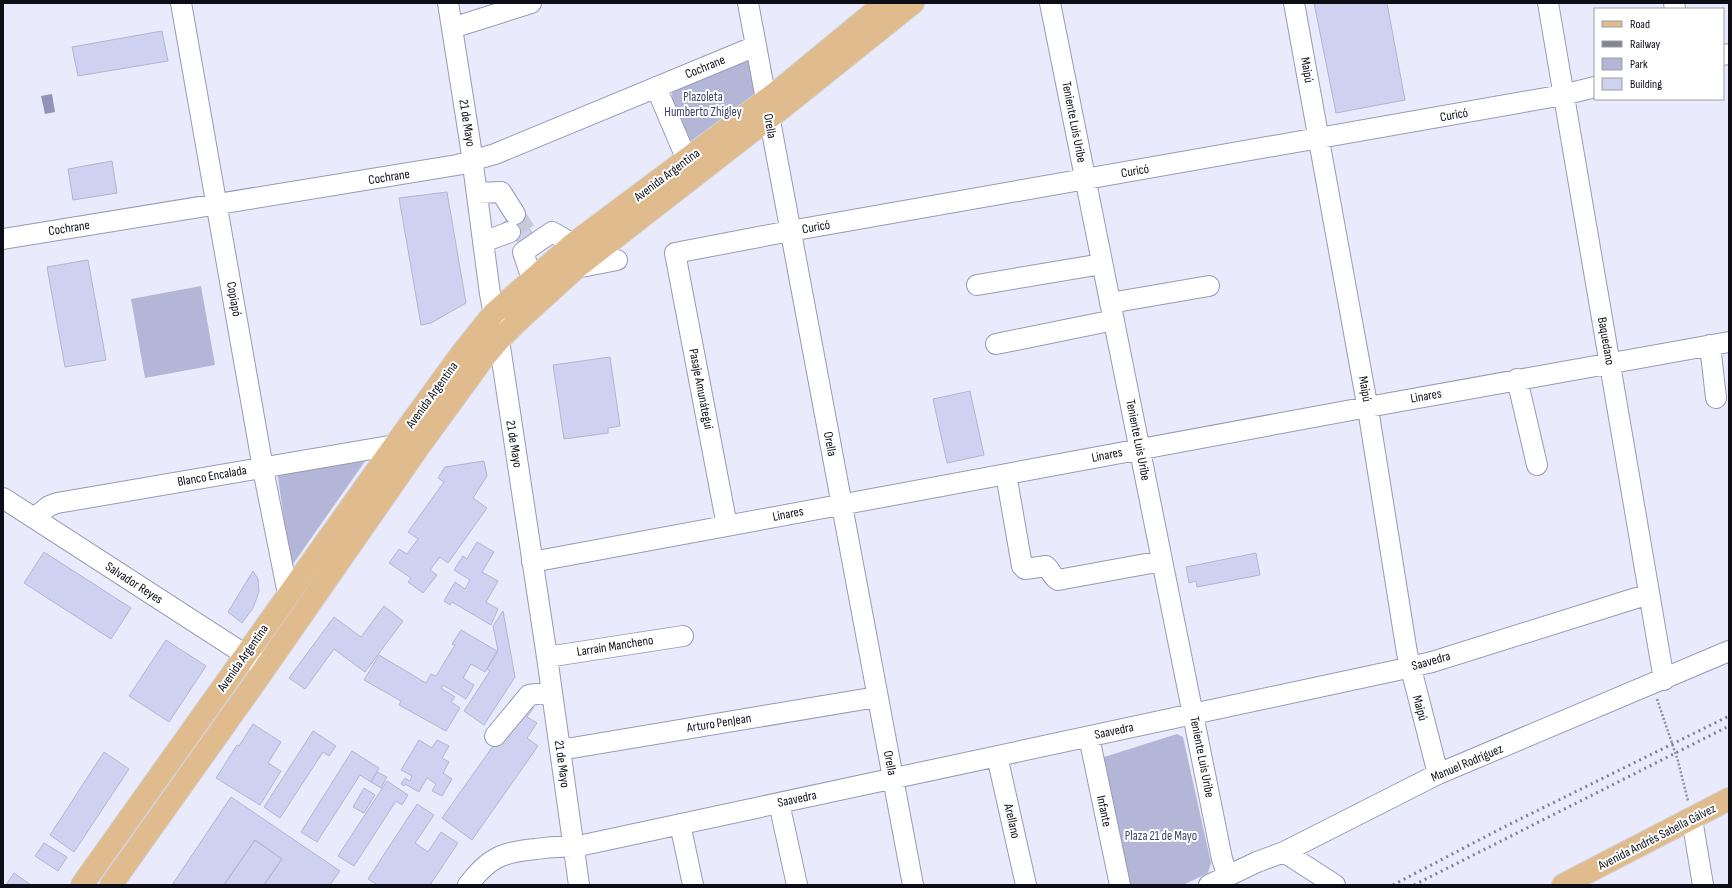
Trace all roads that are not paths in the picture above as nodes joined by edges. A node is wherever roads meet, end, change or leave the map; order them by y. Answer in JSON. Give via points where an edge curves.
{"nodes":[{"id":1,"x":181,"y":3,"type":"edge"},
{"id":2,"x":448,"y":3,"type":"edge"},
{"id":3,"x":531,"y":3,"type":"edge"},
{"id":4,"x":748,"y":3,"type":"edge"},
{"id":5,"x":885,"y":3,"type":"edge"},
{"id":6,"x":913,"y":3,"type":"edge"},
{"id":7,"x":1050,"y":3,"type":"edge"},
{"id":8,"x":1294,"y":3,"type":"edge"},
{"id":9,"x":1548,"y":3,"type":"edge"},
{"id":10,"x":452,"y":28,"type":"junction"},
{"id":11,"x":756,"y":46,"type":"junction"},
{"id":12,"x":1594,"y":87,"type":"edge"},
{"id":13,"x":656,"y":88,"type":"junction"},
{"id":14,"x":1563,"y":95,"type":"junction"},
{"id":15,"x":767,"y":109,"type":"junction"},
{"id":16,"x":1319,"y":138,"type":"junction"},
{"id":17,"x":687,"y":160,"type":"junction"},
{"id":18,"x":473,"y":161,"type":"junction"},
{"id":19,"x":1085,"y":179,"type":"junction"},
{"id":20,"x":477,"y":193,"type":"junction"},
{"id":21,"x":217,"y":205,"type":"junction"},
{"id":22,"x":790,"y":231,"type":"junction"},
{"id":23,"x":3,"y":239,"type":"edge"},
{"id":24,"x":483,"y":242,"type":"junction"},
{"id":25,"x":573,"y":244,"type":"junction"},
{"id":26,"x":675,"y":253,"type":"joint"},
{"id":27,"x":617,"y":260,"type":"dead end"},
{"id":28,"x":1102,"y":264,"type":"junction"},
{"id":29,"x":576,"y":268,"type":"junction"},
{"id":30,"x":532,"y":278,"type":"junction"},
{"id":31,"x":977,"y":285,"type":"dead end"},
{"id":32,"x":1209,"y":286,"type":"dead end"},
{"id":33,"x":1112,"y":312,"type":"junction"},
{"id":34,"x":494,"y":313,"type":"junction"},
{"id":35,"x":499,"y":340,"type":"junction"},
{"id":36,"x":1729,"y":342,"type":"edge"},
{"id":37,"x":996,"y":344,"type":"dead end"},
{"id":38,"x":1710,"y":345,"type":"junction"},
{"id":39,"x":1609,"y":363,"type":"junction"},
{"id":40,"x":1517,"y":380,"type":"junction"},
{"id":41,"x":1716,"y":398,"type":"dead end"},
{"id":42,"x":1368,"y":407,"type":"junction"},
{"id":43,"x":395,"y":445,"type":"junction"},
{"id":44,"x":1140,"y":449,"type":"junction"},
{"id":45,"x":1537,"y":465,"type":"dead end"},
{"id":46,"x":263,"y":468,"type":"junction"},
{"id":47,"x":1006,"y":474,"type":"junction"},
{"id":48,"x":3,"y":498,"type":"edge"},
{"id":49,"x":841,"y":504,"type":"junction"},
{"id":50,"x":34,"y":518,"type":"junction"},
{"id":51,"x":727,"y":526,"type":"junction"},
{"id":52,"x":1162,"y":561,"type":"junction"},
{"id":53,"x":532,"y":562,"type":"junction"},
{"id":54,"x":288,"y":594,"type":"junction"},
{"id":55,"x":1649,"y":594,"type":"junction"},
{"id":56,"x":683,"y":636,"type":"dead end"},
{"id":57,"x":1729,"y":651,"type":"edge"},
{"id":58,"x":245,"y":654,"type":"junction"},
{"id":59,"x":548,"y":657,"type":"junction"},
{"id":60,"x":1410,"y":667,"type":"junction"},
{"id":61,"x":266,"y":668,"type":"junction"},
{"id":62,"x":1658,"y":682,"type":"junction"},
{"id":63,"x":552,"y":692,"type":"junction"},
{"id":64,"x":877,"y":697,"type":"junction"},
{"id":65,"x":1193,"y":714,"type":"junction"},
{"id":66,"x":495,"y":736,"type":"dead end"},
{"id":67,"x":1089,"y":737,"type":"junction"},
{"id":68,"x":560,"y":750,"type":"junction"},
{"id":69,"x":997,"y":756,"type":"junction"},
{"id":70,"x":1438,"y":774,"type":"junction"},
{"id":71,"x":893,"y":779,"type":"junction"},
{"id":72,"x":1729,"y":799,"type":"edge"},
{"id":73,"x":779,"y":803,"type":"junction"},
{"id":74,"x":1692,"y":819,"type":"junction"},
{"id":75,"x":680,"y":824,"type":"junction"},
{"id":76,"x":574,"y":847,"type":"junction"},
{"id":77,"x":1284,"y":852,"type":"junction"},
{"id":78,"x":1228,"y":876,"type":"junction"},
{"id":79,"x":82,"y":885,"type":"edge"},
{"id":80,"x":112,"y":885,"type":"edge"},
{"id":81,"x":468,"y":885,"type":"edge"},
{"id":82,"x":579,"y":885,"type":"edge"},
{"id":83,"x":693,"y":885,"type":"edge"},
{"id":84,"x":797,"y":885,"type":"edge"},
{"id":85,"x":913,"y":885,"type":"edge"},
{"id":86,"x":1026,"y":885,"type":"edge"},
{"id":87,"x":1120,"y":885,"type":"edge"},
{"id":88,"x":1209,"y":885,"type":"edge"},
{"id":89,"x":1336,"y":885,"type":"edge"},
{"id":90,"x":1563,"y":885,"type":"edge"},
{"id":91,"x":1703,"y":885,"type":"edge"}],
"edges":[{"from":1,"to":21,"type":"street","name":"Copiapó"},
{"from":2,"to":10,"type":"street","name":"21 de Mayo"},
{"from":3,"to":10,"type":"street"},
{"from":4,"to":11,"type":"street","name":"Orella"},
{"from":5,"to":15,"type":"main road","name":"Avenida Argentina"},
{"from":6,"to":15,"type":"main road","name":"Avenida Argentina","via":[[783,107]]},
{"from":7,"to":19,"type":"street","name":"Teniente Luis Uribe"},
{"from":8,"to":16,"type":"street","name":"Maipú"},
{"from":9,"to":14,"type":"street","name":"Baquedano"},
{"from":10,"to":18,"type":"street","name":"21 de Mayo"},
{"from":11,"to":13,"type":"street","name":"Cochrane"},
{"from":11,"to":15,"type":"street","name":"Orella"},
{"from":12,"to":14,"type":"street","name":"Curicó"},
{"from":13,"to":17,"type":"street"},
{"from":13,"to":18,"type":"street","name":"Cochrane"},
{"from":14,"to":16,"type":"street","name":"Curicó"},
{"from":14,"to":39,"type":"street","name":"Baquedano"},
{"from":15,"to":17,"type":"main road","name":"Avenida Argentina"},
{"from":15,"to":22,"type":"street","name":"Orella"},
{"from":15,"to":29,"type":"main road","name":"Avenida Argentina"},
{"from":16,"to":19,"type":"street","name":"Curicó"},
{"from":16,"to":42,"type":"street","name":"Maipú"},
{"from":17,"to":25,"type":"main road","name":"Avenida Argentina"},
{"from":18,"to":20,"type":"street","name":"21 de Mayo"},
{"from":18,"to":21,"type":"street","name":"Cochrane","via":[[457,166]]},
{"from":19,"to":22,"type":"street","name":"Curicó"},
{"from":19,"to":28,"type":"street","name":"Teniente Luis Uribe"},
{"from":20,"to":24,"type":"street","name":"21 de Mayo"},
{"from":20,"to":24,"type":"street","via":[[501,192],[512,223]]},
{"from":21,"to":23,"type":"street","name":"Cochrane"},
{"from":21,"to":46,"type":"street","name":"Copiapó"},
{"from":22,"to":26,"type":"street","name":"Curicó"},
{"from":22,"to":49,"type":"street","name":"Orella"},
{"from":24,"to":34,"type":"street","name":"21 de Mayo"},
{"from":25,"to":30,"type":"main road","name":"Avenida Argentina"},
{"from":25,"to":30,"type":"street","via":[[552,232],[533,243],[523,252]]},
{"from":26,"to":51,"type":"street","name":"Pasaje Amunátegui"},
{"from":27,"to":29,"type":"street"},
{"from":28,"to":31,"type":"street"},
{"from":28,"to":33,"type":"street","name":"Teniente Luis Uribe"},
{"from":29,"to":35,"type":"main road","name":"Avenida Argentina"},
{"from":30,"to":34,"type":"main road","name":"Avenida Argentina"},
{"from":32,"to":33,"type":"street"},
{"from":33,"to":37,"type":"street"},
{"from":33,"to":44,"type":"street","name":"Teniente Luis Uribe"},
{"from":34,"to":35,"type":"street","name":"21 de Mayo"},
{"from":34,"to":43,"type":"main road","name":"Avenida Argentina"},
{"from":35,"to":53,"type":"street","name":"21 de Mayo"},
{"from":35,"to":61,"type":"main road","name":"Avenida Argentina","via":[[418,448]]},
{"from":36,"to":38,"type":"street","name":"Linares"},
{"from":38,"to":39,"type":"street","name":"Linares"},
{"from":38,"to":41,"type":"street"},
{"from":39,"to":40,"type":"street","name":"Linares"},
{"from":39,"to":55,"type":"street","name":"Baquedano"},
{"from":40,"to":42,"type":"street","name":"Linares"},
{"from":40,"to":45,"type":"street"},
{"from":42,"to":44,"type":"street","name":"Linares"},
{"from":42,"to":60,"type":"street","name":"Maipú"},
{"from":43,"to":46,"type":"street","name":"Blanco Encalada"},
{"from":43,"to":54,"type":"main road","name":"Avenida Argentina"},
{"from":44,"to":47,"type":"street","name":"Linares"},
{"from":44,"to":52,"type":"street","name":"Teniente Luis Uribe"},
{"from":46,"to":50,"type":"street","name":"Blanco Encalada","via":[[57,503]]},
{"from":46,"to":54,"type":"street","name":"Copiapó"},
{"from":47,"to":49,"type":"street","name":"Linares"},
{"from":47,"to":52,"type":"street","via":[[1022,566],[1025,569],[1046,566],[1058,580]]},
{"from":48,"to":50,"type":"street","name":"Salvador Reyes"},
{"from":49,"to":51,"type":"street","name":"Linares"},
{"from":49,"to":64,"type":"street","name":"Orella"},
{"from":50,"to":58,"type":"street","name":"Salvador Reyes"},
{"from":51,"to":53,"type":"street","name":"Linares"},
{"from":52,"to":65,"type":"street","name":"Teniente Luis Uribe"},
{"from":53,"to":59,"type":"street","name":"21 de Mayo"},
{"from":54,"to":58,"type":"main road","name":"Avenida Argentina"},
{"from":55,"to":60,"type":"street","name":"Saavedra"},
{"from":55,"to":62,"type":"street","name":"Baquedano"},
{"from":56,"to":59,"type":"street","name":"Larraín Mancheno"},
{"from":57,"to":62,"type":"street","name":"Manuel Rodríguez"},
{"from":58,"to":61,"type":"street","name":"Salvador Reyes"},
{"from":58,"to":79,"type":"main road","name":"Avenida Argentina"},
{"from":59,"to":63,"type":"street","name":"21 de Mayo"},
{"from":60,"to":65,"type":"street","name":"Saavedra"},
{"from":60,"to":70,"type":"street","name":"Maipú"},
{"from":61,"to":80,"type":"main road","name":"Avenida Argentina"},
{"from":62,"to":70,"type":"street","name":"Manuel Rodríguez"},
{"from":63,"to":66,"type":"street","via":[[529,696]]},
{"from":63,"to":68,"type":"street","name":"21 de Mayo"},
{"from":64,"to":68,"type":"street","name":"Arturo PenJean"},
{"from":64,"to":71,"type":"street","name":"Orella"},
{"from":65,"to":67,"type":"street","name":"Saavedra"},
{"from":65,"to":78,"type":"street","name":"Teniente Luis Uribe","via":[[1222,859]]},
{"from":67,"to":69,"type":"street","name":"Saavedra"},
{"from":67,"to":87,"type":"street","name":"Infante"},
{"from":68,"to":76,"type":"street","name":"21 de Mayo"},
{"from":69,"to":71,"type":"street","name":"Saavedra"},
{"from":69,"to":86,"type":"street","name":"Arellano"},
{"from":70,"to":77,"type":"street","name":"Manuel Rodríguez"},
{"from":71,"to":73,"type":"street","name":"Saavedra"},
{"from":71,"to":85,"type":"street","name":"Orella"},
{"from":72,"to":74,"type":"main road","name":"Avenida Andrés Sabella Gálvez"},
{"from":73,"to":75,"type":"street","name":"Saavedra"},
{"from":73,"to":84,"type":"street"},
{"from":74,"to":90,"type":"main road","name":"Avenida Andrés Sabella Gálvez"},
{"from":74,"to":91,"type":"street"},
{"from":75,"to":76,"type":"street","name":"Saavedra"},
{"from":75,"to":83,"type":"street"},
{"from":76,"to":81,"type":"street","name":"Saavedra","via":[[507,852],[488,863]]},
{"from":76,"to":82,"type":"street","name":"21 de Mayo"},
{"from":77,"to":78,"type":"street","name":"Manuel Rodríguez"},
{"from":77,"to":89,"type":"street"},
{"from":78,"to":88,"type":"street","name":"Manuel Rodríguez"}]}
